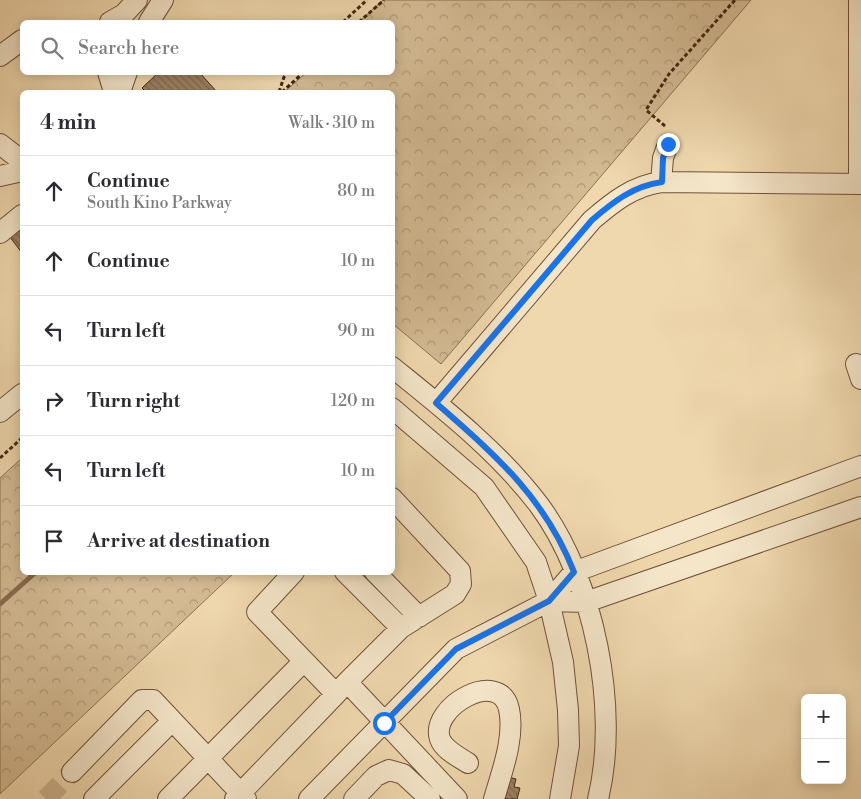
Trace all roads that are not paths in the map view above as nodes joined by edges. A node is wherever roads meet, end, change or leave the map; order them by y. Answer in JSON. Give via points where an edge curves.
{"nodes":[{"id":1,"x":137,"y":0,"type":"edge"},
{"id":2,"x":163,"y":0,"type":"edge"},
{"id":3,"x":860,"y":0,"type":"edge"},
{"id":4,"x":114,"y":20,"type":"edge"},
{"id":5,"x":150,"y":20,"type":"edge"},
{"id":6,"x":20,"y":40,"type":"edge"},
{"id":7,"x":0,"y":41,"type":"edge"},
{"id":8,"x":20,"y":41,"type":"edge"},
{"id":9,"x":0,"y":56,"type":"edge"},
{"id":10,"x":109,"y":75,"type":"edge"},
{"id":11,"x":126,"y":75,"type":"edge"},
{"id":12,"x":113,"y":90,"type":"edge"},
{"id":13,"x":121,"y":90,"type":"edge"},
{"id":14,"x":668,"y":136,"type":"road end"},
{"id":15,"x":0,"y":144,"type":"edge"},
{"id":16,"x":20,"y":159,"type":"edge"},
{"id":17,"x":20,"y":171,"type":"edge"},
{"id":18,"x":0,"y":176,"type":"edge"},
{"id":19,"x":662,"y":182,"type":"junction"},
{"id":20,"x":860,"y":184,"type":"edge"},
{"id":21,"x":20,"y":216,"type":"edge"},
{"id":22,"x":0,"y":233,"type":"edge"},
{"id":23,"x":395,"y":369,"type":"edge"},
{"id":24,"x":20,"y":396,"type":"edge"},
{"id":25,"x":436,"y":403,"type":"junction"},
{"id":26,"x":395,"y":411,"type":"edge"},
{"id":27,"x":0,"y":412,"type":"edge"},
{"id":28,"x":861,"y":466,"type":"edge"},
{"id":29,"x":395,"y":501,"type":"edge"},
{"id":30,"x":861,"y":507,"type":"edge"},
{"id":31,"x":574,"y":572,"type":"junction"},
{"id":32,"x":291,"y":575,"type":"edge"},
{"id":33,"x":348,"y":575,"type":"edge"},
{"id":34,"x":378,"y":575,"type":"edge"},
{"id":35,"x":549,"y":601,"type":"junction"},
{"id":36,"x":586,"y":602,"type":"junction"},
{"id":37,"x":419,"y":617,"type":"junction"},
{"id":38,"x":402,"y":628,"type":"junction"},
{"id":39,"x":304,"y":661,"type":"junction"},
{"id":40,"x":342,"y":688,"type":"junction"},
{"id":41,"x":172,"y":721,"type":"junction"},
{"id":42,"x":384,"y":723,"type":"junction"},
{"id":43,"x":209,"y":759,"type":"junction"},
{"id":44,"x":468,"y":763,"type":"dead end"},
{"id":45,"x":72,"y":772,"type":"tunnel mouth"},
{"id":46,"x":241,"y":797,"type":"edge"},
{"id":47,"x":94,"y":799,"type":"edge"},
{"id":48,"x":168,"y":799,"type":"edge"},
{"id":49,"x":309,"y":799,"type":"edge"},
{"id":50,"x":354,"y":799,"type":"edge"},
{"id":51,"x":430,"y":799,"type":"edge"},
{"id":52,"x":457,"y":799,"type":"edge"},
{"id":53,"x":494,"y":799,"type":"edge"},
{"id":54,"x":560,"y":799,"type":"edge"},
{"id":55,"x":598,"y":799,"type":"edge"}],
"edges":[{"from":1,"to":4,"type":"street"},
{"from":2,"to":5,"type":"street"},
{"from":3,"to":20,"type":"street"},
{"from":6,"to":7,"type":"street"},
{"from":8,"to":9,"type":"street"},
{"from":10,"to":12,"type":"street"},
{"from":11,"to":13,"type":"street"},
{"from":14,"to":19,"type":"street"},
{"from":15,"to":16,"type":"street"},
{"from":17,"to":18,"type":"street"},
{"from":19,"to":20,"type":"street"},
{"from":19,"to":25,"type":"street","via":[[647,184],[617,198],[592,220]]},
{"from":21,"to":22,"type":"street"},
{"from":23,"to":25,"type":"street"},
{"from":24,"to":27,"type":"street"},
{"from":25,"to":31,"type":"street","via":[[499,458],[540,506],[566,551]]},
{"from":26,"to":35,"type":"street","via":[[484,487],[536,562]]},
{"from":28,"to":31,"type":"street"},
{"from":29,"to":37,"type":"street","via":[[460,571],[462,584],[455,594]]},
{"from":30,"to":36,"type":"street"},
{"from":31,"to":35,"type":"street"},
{"from":31,"to":36,"type":"street"},
{"from":32,"to":39,"type":"street","via":[[257,612]]},
{"from":33,"to":38,"type":"street"},
{"from":34,"to":37,"type":"street"},
{"from":35,"to":36,"type":"street"},
{"from":35,"to":42,"type":"street","via":[[456,649]]},
{"from":35,"to":54,"type":"street","via":[[563,662],[568,710],[569,746]]},
{"from":36,"to":55,"type":"street","via":[[599,656],[605,708],[605,748]]},
{"from":37,"to":38,"type":"street"},
{"from":38,"to":40,"type":"street"},
{"from":39,"to":40,"type":"street"},
{"from":39,"to":43,"type":"street"},
{"from":40,"to":42,"type":"street"},
{"from":40,"to":46,"type":"street"},
{"from":41,"to":43,"type":"street"},
{"from":41,"to":45,"type":"street","via":[[153,700],[142,700]]},
{"from":41,"to":47,"type":"street"},
{"from":42,"to":49,"type":"street"},
{"from":42,"to":52,"type":"street"},
{"from":43,"to":46,"type":"street"},
{"from":43,"to":48,"type":"street"},
{"from":44,"to":53,"type":"street","via":[[445,747],[440,739],[442,718],[459,700],[478,691],[496,692],[509,707],[510,720],[507,754]]},
{"from":50,"to":51,"type":"street","via":[[376,776],[389,770],[403,774]]}]}
